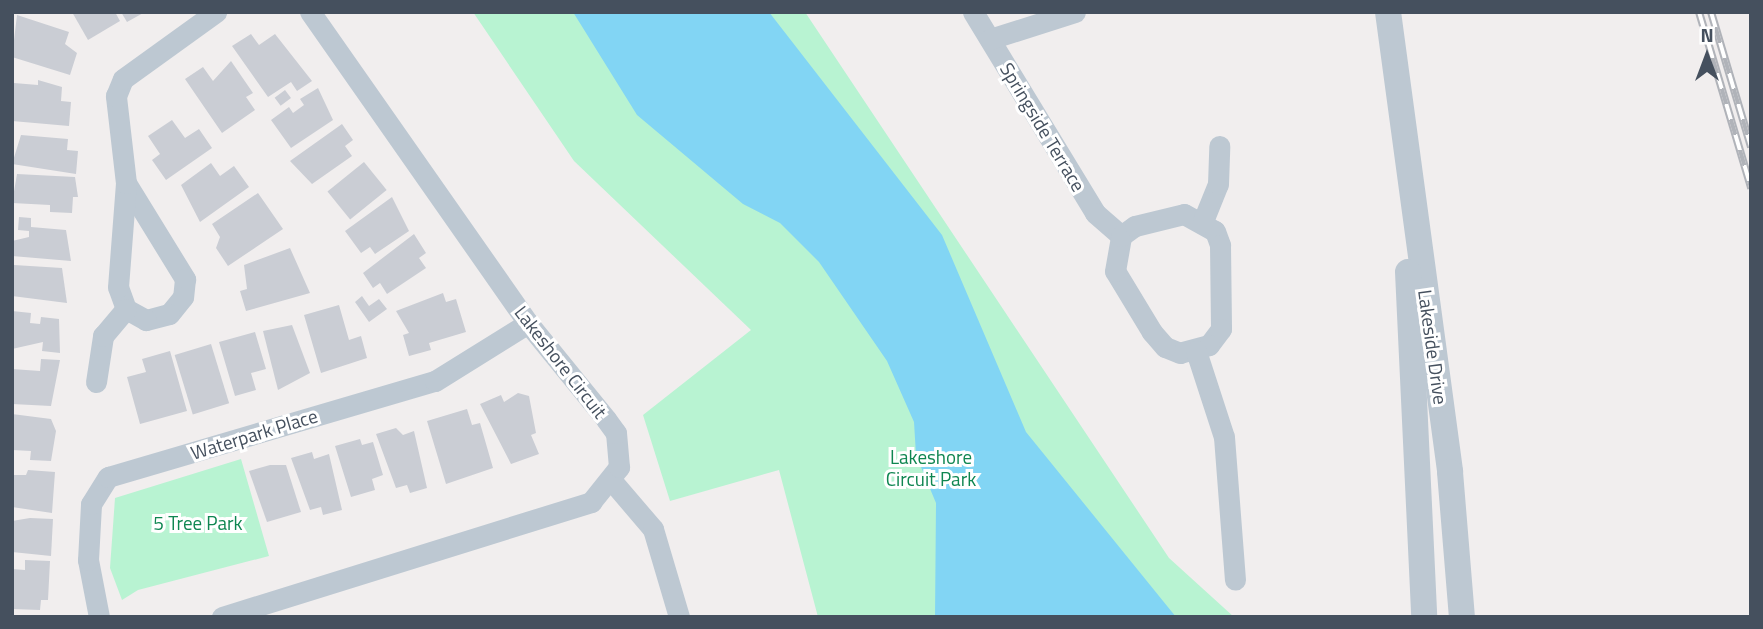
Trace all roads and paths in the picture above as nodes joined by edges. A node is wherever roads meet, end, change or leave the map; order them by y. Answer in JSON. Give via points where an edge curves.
{"nodes":[{"id":1,"x":216,"y":12,"type":"edge"},
{"id":2,"x":310,"y":12,"type":"edge"},
{"id":3,"x":973,"y":12,"type":"edge"},
{"id":4,"x":1075,"y":12,"type":"edge"},
{"id":5,"x":1388,"y":12,"type":"edge"},
{"id":6,"x":990,"y":39,"type":"junction"},
{"id":7,"x":1398,"y":77,"type":"junction"},
{"id":8,"x":1219,"y":146,"type":"dead end"},
{"id":9,"x":126,"y":183,"type":"junction"},
{"id":10,"x":1203,"y":220,"type":"junction"},
{"id":11,"x":1121,"y":236,"type":"junction"},
{"id":12,"x":126,"y":309,"type":"junction"},
{"id":13,"x":528,"y":323,"type":"junction"},
{"id":14,"x":1196,"y":351,"type":"junction"},
{"id":15,"x":96,"y":382,"type":"dead end"},
{"id":16,"x":612,"y":481,"type":"junction"},
{"id":17,"x":1235,"y":580,"type":"dead end"},
{"id":18,"x":1460,"y":583,"type":"junction"},
{"id":19,"x":267,"y":610,"type":"edge"},
{"id":20,"x":100,"y":617,"type":"edge"},
{"id":21,"x":222,"y":617,"type":"edge"},
{"id":22,"x":679,"y":617,"type":"edge"},
{"id":23,"x":1424,"y":617,"type":"edge"},
{"id":24,"x":1462,"y":617,"type":"edge"},
{"id":25,"x":1467,"y":617,"type":"edge"}],
"edges":[{"from":1,"to":9,"type":"street","via":[[123,79],[114,119]]},
{"from":2,"to":13,"type":"street","name":"Lakeshore Circuit"},
{"from":3,"to":6,"type":"street","name":"Springside Terrace"},
{"from":4,"to":6,"type":"street"},
{"from":5,"to":7,"type":"street","name":"Lakeside Drive"},
{"from":6,"to":11,"type":"street","name":"Springside Terrace","via":[[1095,213]]},
{"from":7,"to":18,"type":"street","name":"Lakeside Drive"},
{"from":7,"to":23,"type":"street","name":"Lakeside Drive"},
{"from":8,"to":10,"type":"street","via":[[1218,184]]},
{"from":9,"to":12,"type":"street","via":[[117,287]]},
{"from":9,"to":12,"type":"street","via":[[185,279],[183,298],[169,314],[146,320]]},
{"from":10,"to":11,"type":"street","via":[[1184,214],[1135,226]]},
{"from":10,"to":14,"type":"street","via":[[1220,245],[1222,329]]},
{"from":11,"to":14,"type":"street","via":[[1115,271],[1152,332],[1165,347]]},
{"from":12,"to":15,"type":"street","via":[[103,336]]},
{"from":13,"to":16,"type":"street","name":"Lakeshore Circuit","via":[[616,433],[620,450]]},
{"from":13,"to":20,"type":"street","name":"Waterpark Place","via":[[454,374],[100,483],[91,504],[88,559]]},
{"from":14,"to":17,"type":"street","via":[[1224,437]]},
{"from":16,"to":19,"type":"street","via":[[591,502]]},
{"from":16,"to":22,"type":"street","via":[[653,529]]},
{"from":18,"to":24,"type":"street","name":"Lakeside Drive"},
{"from":18,"to":25,"type":"street"},
{"from":19,"to":21,"type":"street"}]}
